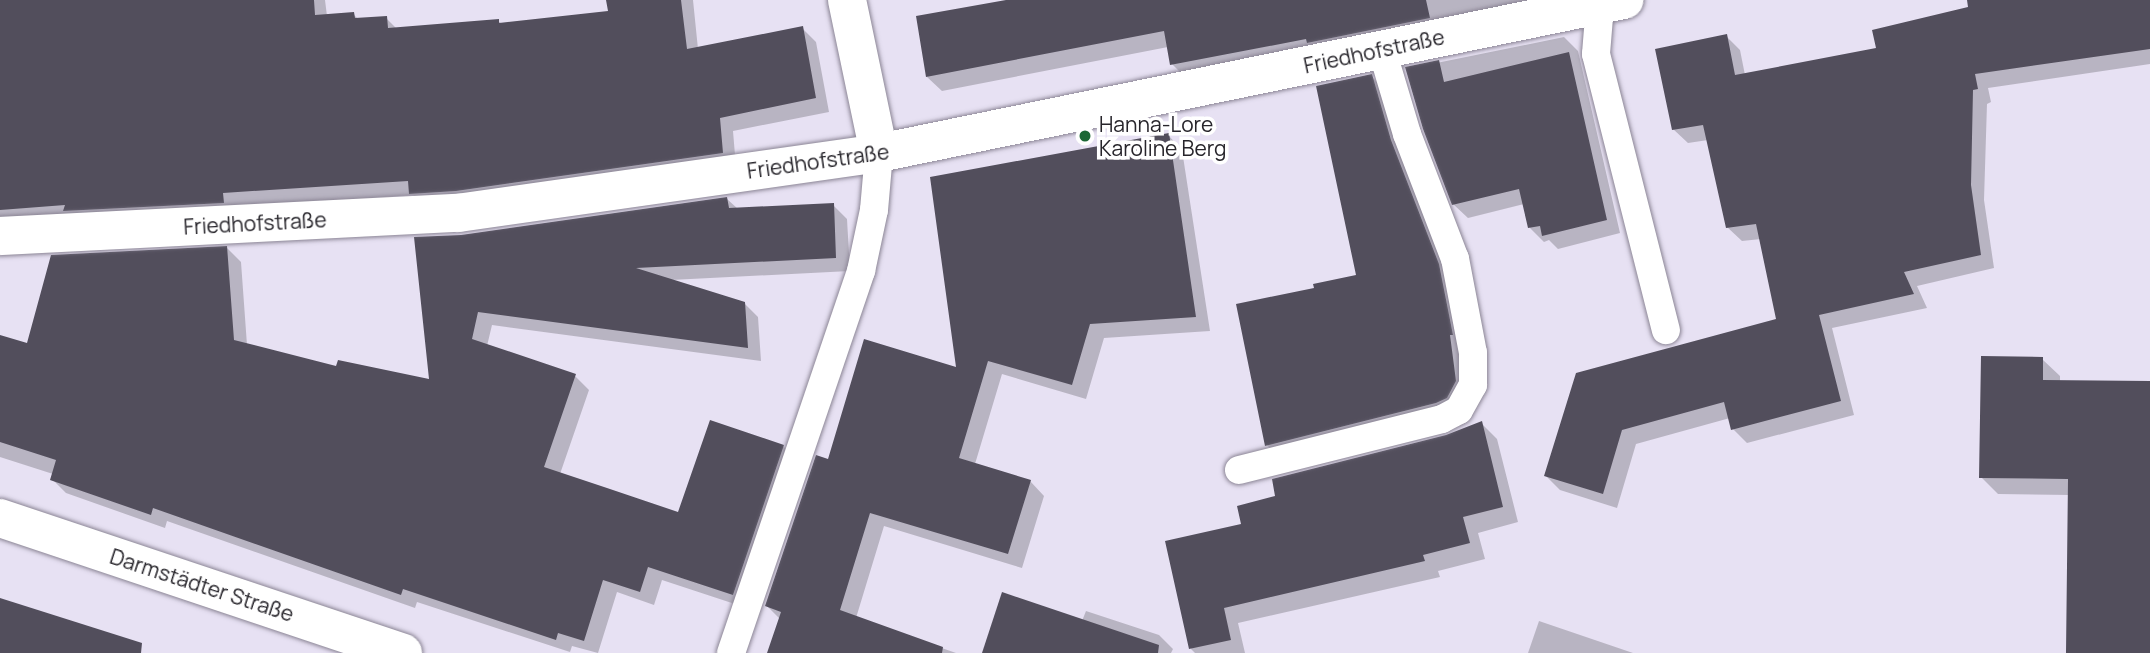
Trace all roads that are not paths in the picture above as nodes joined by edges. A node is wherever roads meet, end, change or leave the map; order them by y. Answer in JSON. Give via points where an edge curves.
{"nodes":[{"id":1,"x":848,"y":0,"type":"edge"},
{"id":2,"x":1607,"y":2,"type":"edge"},
{"id":3,"x":1382,"y":50,"type":"junction"},
{"id":4,"x":879,"y":153,"type":"junction"},
{"id":5,"x":0,"y":236,"type":"edge"},
{"id":6,"x":1667,"y":330,"type":"dead end"},
{"id":7,"x":1239,"y":470,"type":"dead end"},
{"id":8,"x":0,"y":518,"type":"edge"},
{"id":9,"x":403,"y":653,"type":"edge"},
{"id":10,"x":731,"y":653,"type":"edge"}],
"edges":[{"from":1,"to":4,"type":"street"},
{"from":2,"to":3,"type":"street","name":"Friedhofstraße"},
{"from":2,"to":6,"type":"lane","via":[[1596,54]]},
{"from":3,"to":4,"type":"street","name":"Friedhofstraße"},
{"from":3,"to":7,"type":"lane","via":[[1407,134],[1455,259],[1473,353],[1473,385],[1459,411],[1442,419]]},
{"from":4,"to":5,"type":"street","name":"Friedhofstraße","via":[[458,213]]},
{"from":4,"to":10,"type":"lane","via":[[862,271]]},
{"from":8,"to":9,"type":"street","name":"Darmstädter Straße"}]}
